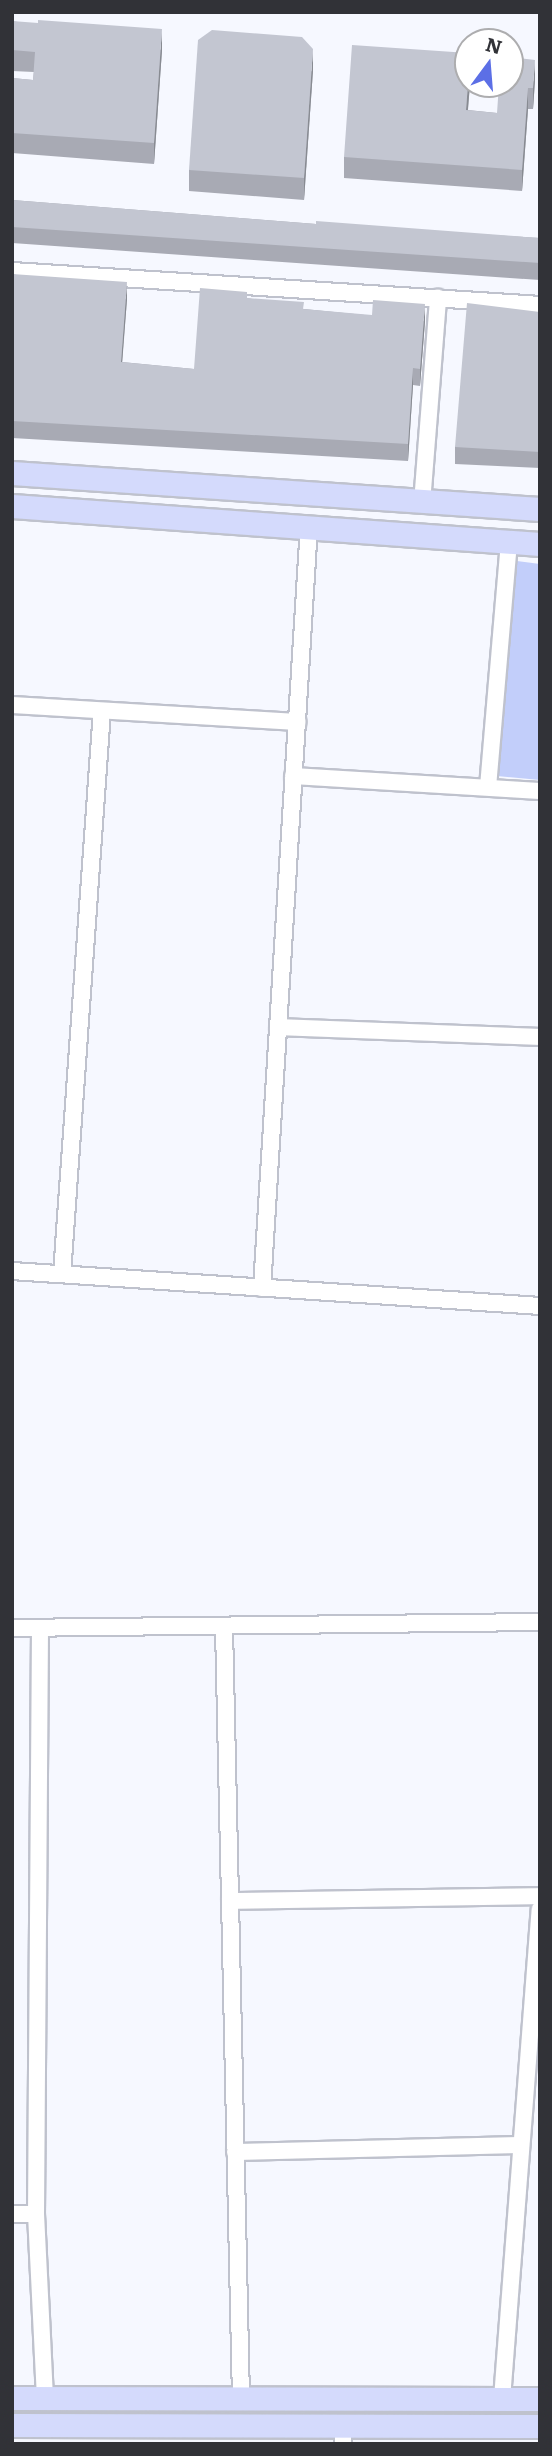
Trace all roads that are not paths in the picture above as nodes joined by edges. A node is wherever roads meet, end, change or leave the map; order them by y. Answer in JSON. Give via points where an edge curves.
{"nodes":[{"id":1,"x":12,"y":271,"type":"edge"},
{"id":2,"x":438,"y":298,"type":"junction"},
{"id":3,"x":540,"y":305,"type":"edge"},
{"id":4,"x":12,"y":473,"type":"edge"},
{"id":5,"x":422,"y":503,"type":"junction"},
{"id":6,"x":12,"y":506,"type":"edge"},
{"id":7,"x":540,"y":509,"type":"edge"},
{"id":8,"x":309,"y":527,"type":"junction"},
{"id":9,"x":509,"y":541,"type":"junction"},
{"id":10,"x":540,"y":544,"type":"edge"},
{"id":11,"x":12,"y":705,"type":"edge"},
{"id":12,"x":102,"y":711,"type":"junction"},
{"id":13,"x":297,"y":722,"type":"junction"},
{"id":14,"x":293,"y":776,"type":"junction"},
{"id":15,"x":488,"y":787,"type":"junction"},
{"id":16,"x":540,"y":790,"type":"edge"},
{"id":17,"x":278,"y":1027,"type":"junction"},
{"id":18,"x":540,"y":1037,"type":"edge"},
{"id":19,"x":12,"y":1271,"type":"edge"},
{"id":20,"x":62,"y":1274,"type":"junction"},
{"id":21,"x":262,"y":1288,"type":"junction"},
{"id":22,"x":540,"y":1306,"type":"edge"},
{"id":23,"x":540,"y":1622,"type":"edge"},
{"id":24,"x":224,"y":1626,"type":"junction"},
{"id":25,"x":12,"y":1628,"type":"edge"},
{"id":26,"x":40,"y":1628,"type":"junction"},
{"id":27,"x":540,"y":1896,"type":"edge"},
{"id":28,"x":230,"y":1901,"type":"junction"},
{"id":29,"x":540,"y":1909,"type":"edge"},
{"id":30,"x":521,"y":2145,"type":"junction"},
{"id":31,"x":235,"y":2152,"type":"junction"},
{"id":32,"x":12,"y":2214,"type":"edge"},
{"id":33,"x":36,"y":2214,"type":"junction"},
{"id":34,"x":12,"y":2398,"type":"edge"},
{"id":35,"x":45,"y":2398,"type":"junction"},
{"id":36,"x":241,"y":2398,"type":"junction"},
{"id":37,"x":502,"y":2399,"type":"junction"},
{"id":38,"x":540,"y":2399,"type":"edge"},
{"id":39,"x":12,"y":2425,"type":"edge"},
{"id":40,"x":540,"y":2426,"type":"edge"},
{"id":41,"x":343,"y":2435,"type":"edge"}],
"edges":[{"from":1,"to":2,"type":"street"},
{"from":2,"to":3,"type":"street"},
{"from":2,"to":5,"type":"street"},
{"from":4,"to":5,"type":"street"},
{"from":5,"to":7,"type":"street"},
{"from":6,"to":8,"type":"street"},
{"from":8,"to":9,"type":"street"},
{"from":8,"to":13,"type":"street"},
{"from":9,"to":10,"type":"street"},
{"from":9,"to":15,"type":"street"},
{"from":11,"to":12,"type":"street"},
{"from":12,"to":13,"type":"street"},
{"from":12,"to":20,"type":"street"},
{"from":13,"to":14,"type":"street"},
{"from":14,"to":15,"type":"street"},
{"from":14,"to":17,"type":"street"},
{"from":15,"to":16,"type":"street"},
{"from":17,"to":18,"type":"street"},
{"from":17,"to":21,"type":"street"},
{"from":19,"to":20,"type":"street"},
{"from":20,"to":21,"type":"street"},
{"from":21,"to":22,"type":"street"},
{"from":23,"to":24,"type":"street"},
{"from":24,"to":26,"type":"street"},
{"from":24,"to":28,"type":"street"},
{"from":25,"to":26,"type":"street"},
{"from":26,"to":33,"type":"street"},
{"from":27,"to":28,"type":"street"},
{"from":28,"to":31,"type":"street"},
{"from":29,"to":30,"type":"street"},
{"from":30,"to":31,"type":"street"},
{"from":30,"to":37,"type":"street"},
{"from":31,"to":36,"type":"street"},
{"from":32,"to":33,"type":"street"},
{"from":33,"to":35,"type":"street"},
{"from":34,"to":35,"type":"street"},
{"from":35,"to":36,"type":"street"},
{"from":36,"to":37,"type":"street"},
{"from":37,"to":38,"type":"street"},
{"from":39,"to":41,"type":"street"},
{"from":40,"to":41,"type":"street"}]}
